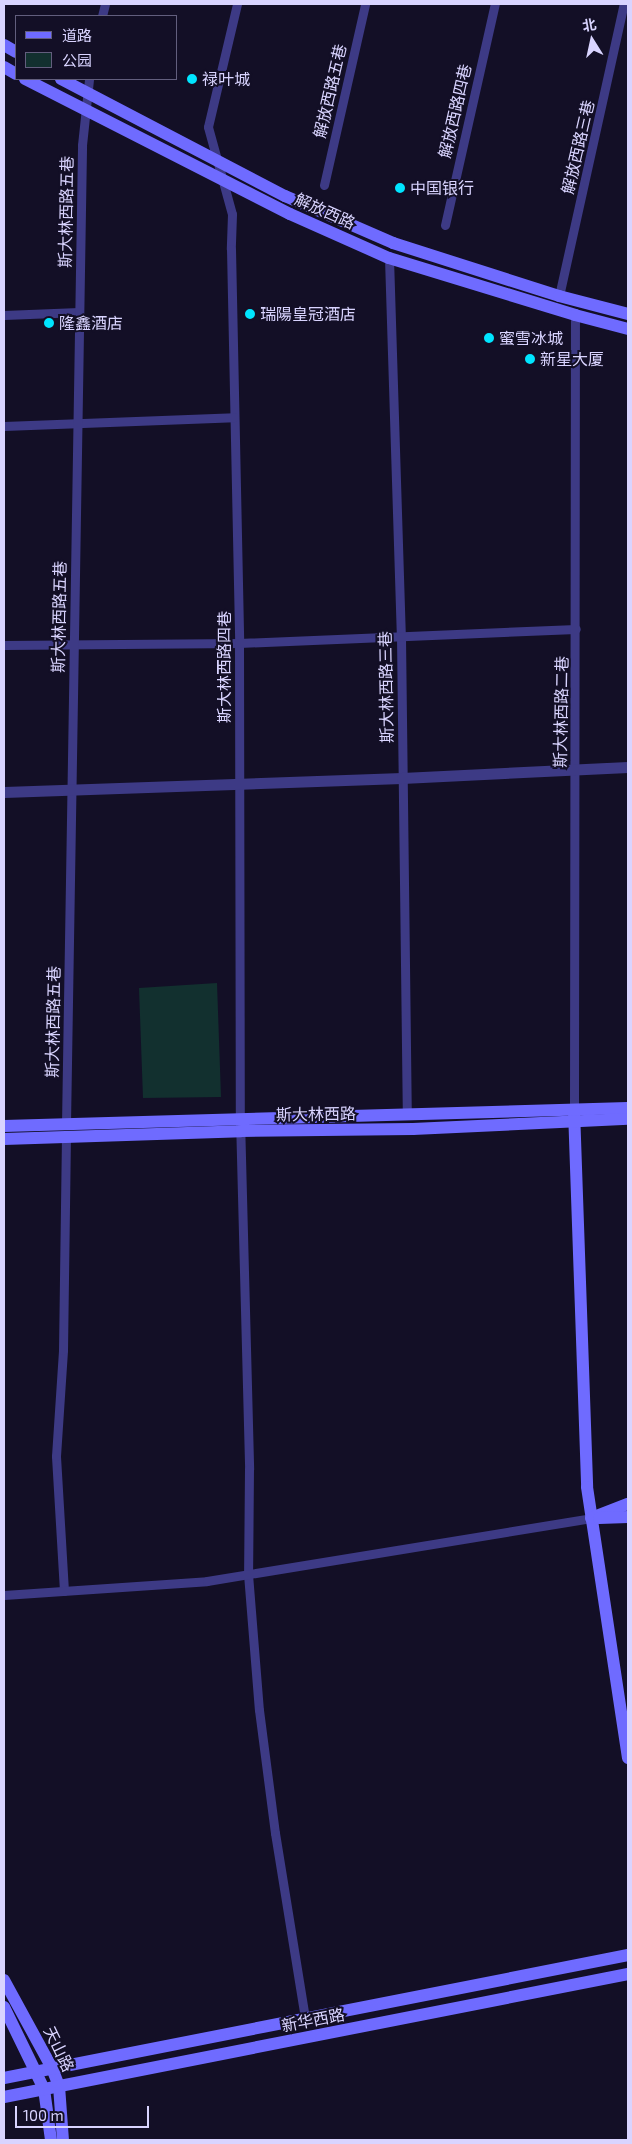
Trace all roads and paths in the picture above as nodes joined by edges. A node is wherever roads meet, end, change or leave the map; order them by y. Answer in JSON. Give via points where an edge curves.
{"nodes":[{"id":1,"x":237,"y":4,"type":"edge"},
{"id":2,"x":365,"y":4,"type":"edge"},
{"id":3,"x":495,"y":4,"type":"edge"},
{"id":4,"x":624,"y":4,"type":"edge"},
{"id":5,"x":4,"y":45,"type":"edge"},
{"id":6,"x":15,"y":51,"type":"edge"},
{"id":7,"x":4,"y":67,"type":"edge"},
{"id":8,"x":15,"y":73,"type":"edge"},
{"id":9,"x":27,"y":80,"type":"edge"},
{"id":10,"x":63,"y":80,"type":"edge"},
{"id":11,"x":89,"y":80,"type":"edge"},
{"id":12,"x":87,"y":94,"type":"junction"},
{"id":13,"x":85,"y":111,"type":"junction"},
{"id":14,"x":217,"y":161,"type":"junction"},
{"id":15,"x":222,"y":180,"type":"junction"},
{"id":16,"x":324,"y":185,"type":"dead end"},
{"id":17,"x":445,"y":225,"type":"dead end"},
{"id":18,"x":389,"y":258,"type":"junction"},
{"id":19,"x":559,"y":296,"type":"junction"},
{"id":20,"x":79,"y":312,"type":"junction"},
{"id":21,"x":628,"y":314,"type":"edge"},
{"id":22,"x":4,"y":315,"type":"edge"},
{"id":23,"x":575,"y":315,"type":"junction"},
{"id":24,"x":628,"y":329,"type":"edge"},
{"id":25,"x":234,"y":417,"type":"junction"},
{"id":26,"x":78,"y":424,"type":"junction"},
{"id":27,"x":4,"y":426,"type":"edge"},
{"id":28,"x":576,"y":629,"type":"junction"},
{"id":29,"x":401,"y":637,"type":"junction"},
{"id":30,"x":239,"y":643,"type":"junction"},
{"id":31,"x":74,"y":644,"type":"junction"},
{"id":32,"x":4,"y":645,"type":"edge"},
{"id":33,"x":628,"y":767,"type":"edge"},
{"id":34,"x":575,"y":769,"type":"junction"},
{"id":35,"x":402,"y":778,"type":"junction"},
{"id":36,"x":239,"y":783,"type":"junction"},
{"id":37,"x":72,"y":789,"type":"junction"},
{"id":38,"x":4,"y":792,"type":"edge"},
{"id":39,"x":628,"y":1108,"type":"edge"},
{"id":40,"x":407,"y":1115,"type":"junction"},
{"id":41,"x":575,"y":1116,"type":"junction"},
{"id":42,"x":628,"y":1119,"type":"edge"},
{"id":43,"x":241,"y":1125,"type":"junction"},
{"id":44,"x":4,"y":1126,"type":"edge"},
{"id":45,"x":66,"y":1130,"type":"junction"},
{"id":46,"x":4,"y":1139,"type":"edge"},
{"id":47,"x":628,"y":1504,"type":"edge"},
{"id":48,"x":628,"y":1517,"type":"edge"},
{"id":49,"x":591,"y":1518,"type":"junction"},
{"id":50,"x":248,"y":1574,"type":"junction"},
{"id":51,"x":64,"y":1590,"type":"junction"},
{"id":52,"x":4,"y":1595,"type":"edge"},
{"id":53,"x":628,"y":1758,"type":"edge"},
{"id":54,"x":628,"y":1955,"type":"edge"},
{"id":55,"x":628,"y":1974,"type":"edge"},
{"id":56,"x":4,"y":1980,"type":"edge"},
{"id":57,"x":4,"y":2007,"type":"edge"},
{"id":58,"x":306,"y":2018,"type":"junction"},
{"id":59,"x":52,"y":2068,"type":"junction"},
{"id":60,"x":37,"y":2071,"type":"junction"},
{"id":61,"x":4,"y":2078,"type":"edge"},
{"id":62,"x":59,"y":2086,"type":"junction"},
{"id":63,"x":44,"y":2089,"type":"junction"},
{"id":64,"x":4,"y":2097,"type":"edge"},
{"id":65,"x":51,"y":2140,"type":"edge"},
{"id":66,"x":63,"y":2140,"type":"edge"}],
"edges":[{"from":1,"to":14,"type":"street","name":"斯大林西路四巷","via":[[208,127]]},
{"from":2,"to":16,"type":"street","name":"解放西路五巷"},
{"from":3,"to":17,"type":"street","name":"解放西路四巷"},
{"from":4,"to":19,"type":"street","name":"解放西路三巷"},
{"from":5,"to":6,"type":"main road"},
{"from":7,"to":8,"type":"main road"},
{"from":9,"to":13,"type":"main road","name":"解放西路"},
{"from":10,"to":12,"type":"main road","name":"解放西路"},
{"from":11,"to":12,"type":"street","name":"斯大林西路五巷"},
{"from":12,"to":13,"type":"street","name":"斯大林西路五巷"},
{"from":12,"to":14,"type":"main road","name":"解放西路"},
{"from":13,"to":15,"type":"main road","name":"解放西路"},
{"from":13,"to":20,"type":"street","name":"斯大林西路五巷"},
{"from":14,"to":15,"type":"street","name":"斯大林西路四巷"},
{"from":14,"to":19,"type":"main road","name":"解放西路","via":[[285,196],[393,243]]},
{"from":15,"to":18,"type":"main road","name":"解放西路"},
{"from":15,"to":25,"type":"street","name":"斯大林西路四巷","via":[[232,214]]},
{"from":18,"to":23,"type":"main road","name":"解放西路"},
{"from":18,"to":29,"type":"street","name":"斯大林西路三巷"},
{"from":19,"to":21,"type":"main road","name":"解放西路"},
{"from":20,"to":22,"type":"street"},
{"from":20,"to":26,"type":"street","name":"斯大林西路五巷"},
{"from":23,"to":24,"type":"main road","name":"解放西路"},
{"from":23,"to":28,"type":"street","name":"斯大林西路二巷"},
{"from":25,"to":26,"type":"street"},
{"from":25,"to":30,"type":"street","name":"斯大林西路四巷"},
{"from":26,"to":27,"type":"street"},
{"from":26,"to":31,"type":"street","name":"斯大林西路五巷"},
{"from":28,"to":29,"type":"street"},
{"from":28,"to":34,"type":"street","name":"斯大林西路二巷"},
{"from":29,"to":30,"type":"street"},
{"from":29,"to":35,"type":"street","name":"斯大林西路三巷"},
{"from":30,"to":31,"type":"street"},
{"from":30,"to":36,"type":"street","name":"斯大林西路四巷"},
{"from":31,"to":32,"type":"street"},
{"from":31,"to":37,"type":"street","name":"斯大林西路五巷"},
{"from":33,"to":34,"type":"street"},
{"from":34,"to":35,"type":"street"},
{"from":34,"to":41,"type":"street","name":"斯大林西路二巷"},
{"from":35,"to":36,"type":"street"},
{"from":35,"to":40,"type":"street","name":"斯大林西路三巷"},
{"from":36,"to":37,"type":"street"},
{"from":36,"to":43,"type":"street","name":"斯大林西路四巷"},
{"from":37,"to":38,"type":"street"},
{"from":37,"to":45,"type":"street","name":"斯大林西路五巷"},
{"from":39,"to":41,"type":"main road","name":"斯大林西路"},
{"from":40,"to":41,"type":"main road","name":"斯大林西路"},
{"from":40,"to":43,"type":"main road","name":"斯大林西路"},
{"from":41,"to":42,"type":"main road","name":"斯大林西路"},
{"from":41,"to":43,"type":"main road","name":"斯大林西路","via":[[413,1130]]},
{"from":41,"to":49,"type":"main road","via":[[586,1487]]},
{"from":43,"to":45,"type":"main road","name":"斯大林西路"},
{"from":43,"to":50,"type":"street","name":"斯大林西路四巷"},
{"from":44,"to":45,"type":"main road","name":"斯大林西路"},
{"from":45,"to":46,"type":"main road","name":"斯大林西路"},
{"from":45,"to":51,"type":"street","name":"斯大林西路五巷","via":[[63,1350],[56,1456]]},
{"from":47,"to":49,"type":"main road"},
{"from":48,"to":49,"type":"main road"},
{"from":49,"to":50,"type":"street"},
{"from":49,"to":53,"type":"main road"},
{"from":50,"to":51,"type":"street","via":[[207,1581]]},
{"from":50,"to":58,"type":"street","name":"斯大林西路四巷","via":[[273,1814]]},
{"from":51,"to":52,"type":"street"},
{"from":54,"to":58,"type":"main road","name":"新华西路"},
{"from":55,"to":62,"type":"main road","name":"新华西路"},
{"from":56,"to":59,"type":"main road","name":"天山路"},
{"from":57,"to":60,"type":"main road","name":"天山路"},
{"from":58,"to":59,"type":"main road","name":"新华西路"},
{"from":59,"to":60,"type":"main road","name":"新华西路"},
{"from":59,"to":62,"type":"main road","name":"天山路"},
{"from":60,"to":61,"type":"main road","name":"新华西路"},
{"from":60,"to":63,"type":"main road","name":"天山路"},
{"from":62,"to":63,"type":"main road","name":"新华西路"},
{"from":62,"to":66,"type":"main road","name":"天山路"},
{"from":63,"to":64,"type":"main road","name":"新华西路"},
{"from":63,"to":65,"type":"main road","name":"天山路"}]}
